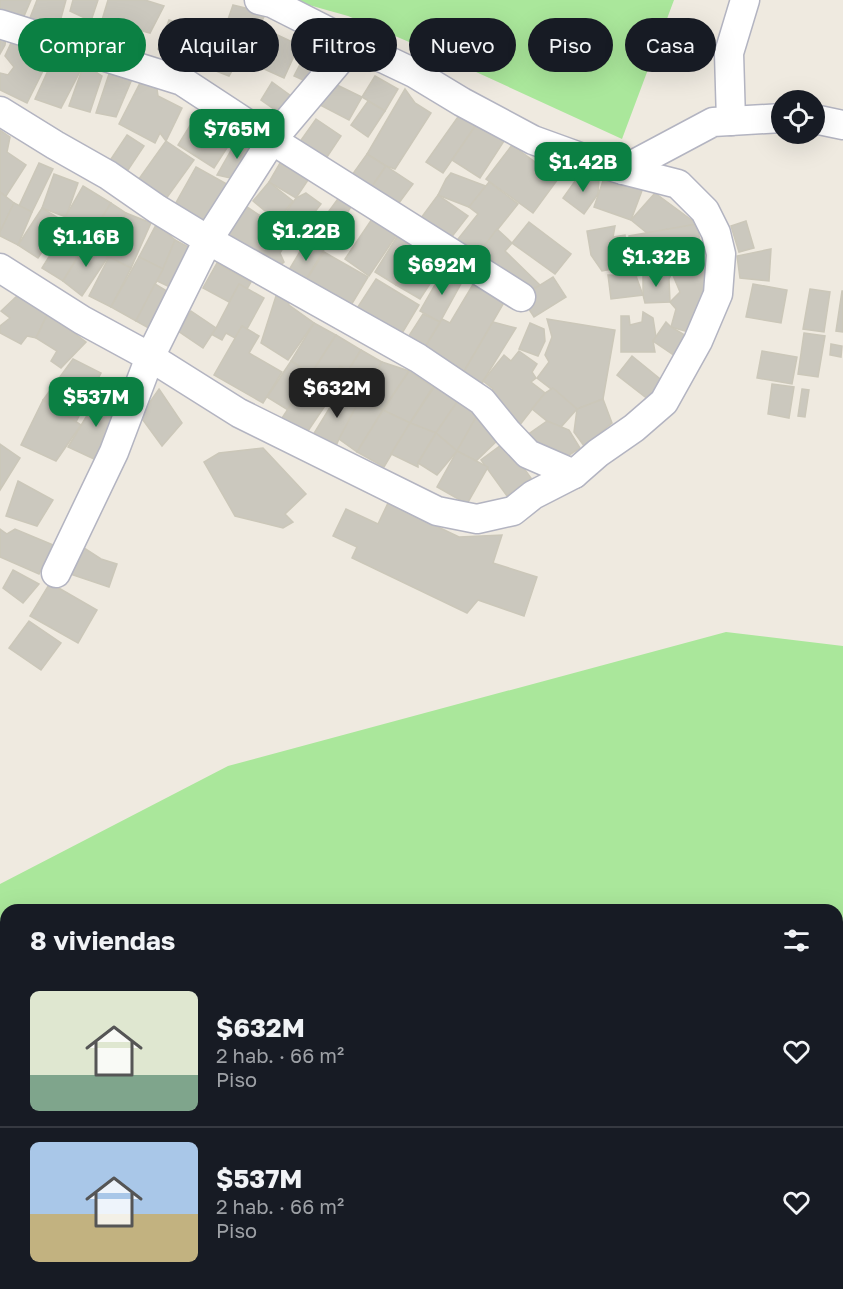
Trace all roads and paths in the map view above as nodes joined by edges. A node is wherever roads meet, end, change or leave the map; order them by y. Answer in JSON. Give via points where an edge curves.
{"nodes":[{"id":1,"x":259,"y":0,"type":"edge"},
{"id":2,"x":745,"y":0,"type":"edge"},
{"id":3,"x":301,"y":18,"type":"edge"},
{"id":4,"x":0,"y":24,"type":"edge"},
{"id":5,"x":397,"y":65,"type":"edge"},
{"id":6,"x":329,"y":72,"type":"edge"},
{"id":7,"x":0,"y":111,"type":"edge"},
{"id":8,"x":771,"y":119,"type":"edge"},
{"id":9,"x":731,"y":121,"type":"junction"},
{"id":10,"x":825,"y":121,"type":"edge"},
{"id":11,"x":843,"y":125,"type":"edge"},
{"id":12,"x":272,"y":140,"type":"junction"},
{"id":13,"x":623,"y":170,"type":"junction"},
{"id":14,"x":208,"y":240,"type":"junction"},
{"id":15,"x":0,"y":268,"type":"edge"},
{"id":16,"x":521,"y":297,"type":"dead end"},
{"id":17,"x":150,"y":357,"type":"junction"},
{"id":18,"x":574,"y":474,"type":"junction"},
{"id":19,"x":56,"y":573,"type":"dead end"}],
"edges":[{"from":1,"to":3,"type":"street"},
{"from":2,"to":9,"type":"street","via":[[729,53]]},
{"from":4,"to":12,"type":"street","via":[[182,81]]},
{"from":5,"to":13,"type":"street","via":[[533,140]]},
{"from":6,"to":12,"type":"street"},
{"from":7,"to":14,"type":"street","via":[[108,174]]},
{"from":8,"to":9,"type":"street"},
{"from":9,"to":13,"type":"street","via":[[713,122]]},
{"from":10,"to":11,"type":"street"},
{"from":12,"to":14,"type":"street"},
{"from":12,"to":16,"type":"street"},
{"from":13,"to":18,"type":"street","via":[[678,184],[705,211],[721,254],[718,294],[664,402]]},
{"from":14,"to":17,"type":"street"},
{"from":14,"to":18,"type":"street","via":[[418,358],[482,400],[528,454]]},
{"from":15,"to":17,"type":"street","via":[[81,320]]},
{"from":17,"to":18,"type":"street","via":[[239,413],[437,511],[477,519],[513,511],[533,495]]},
{"from":17,"to":19,"type":"street","via":[[114,452]]}]}
